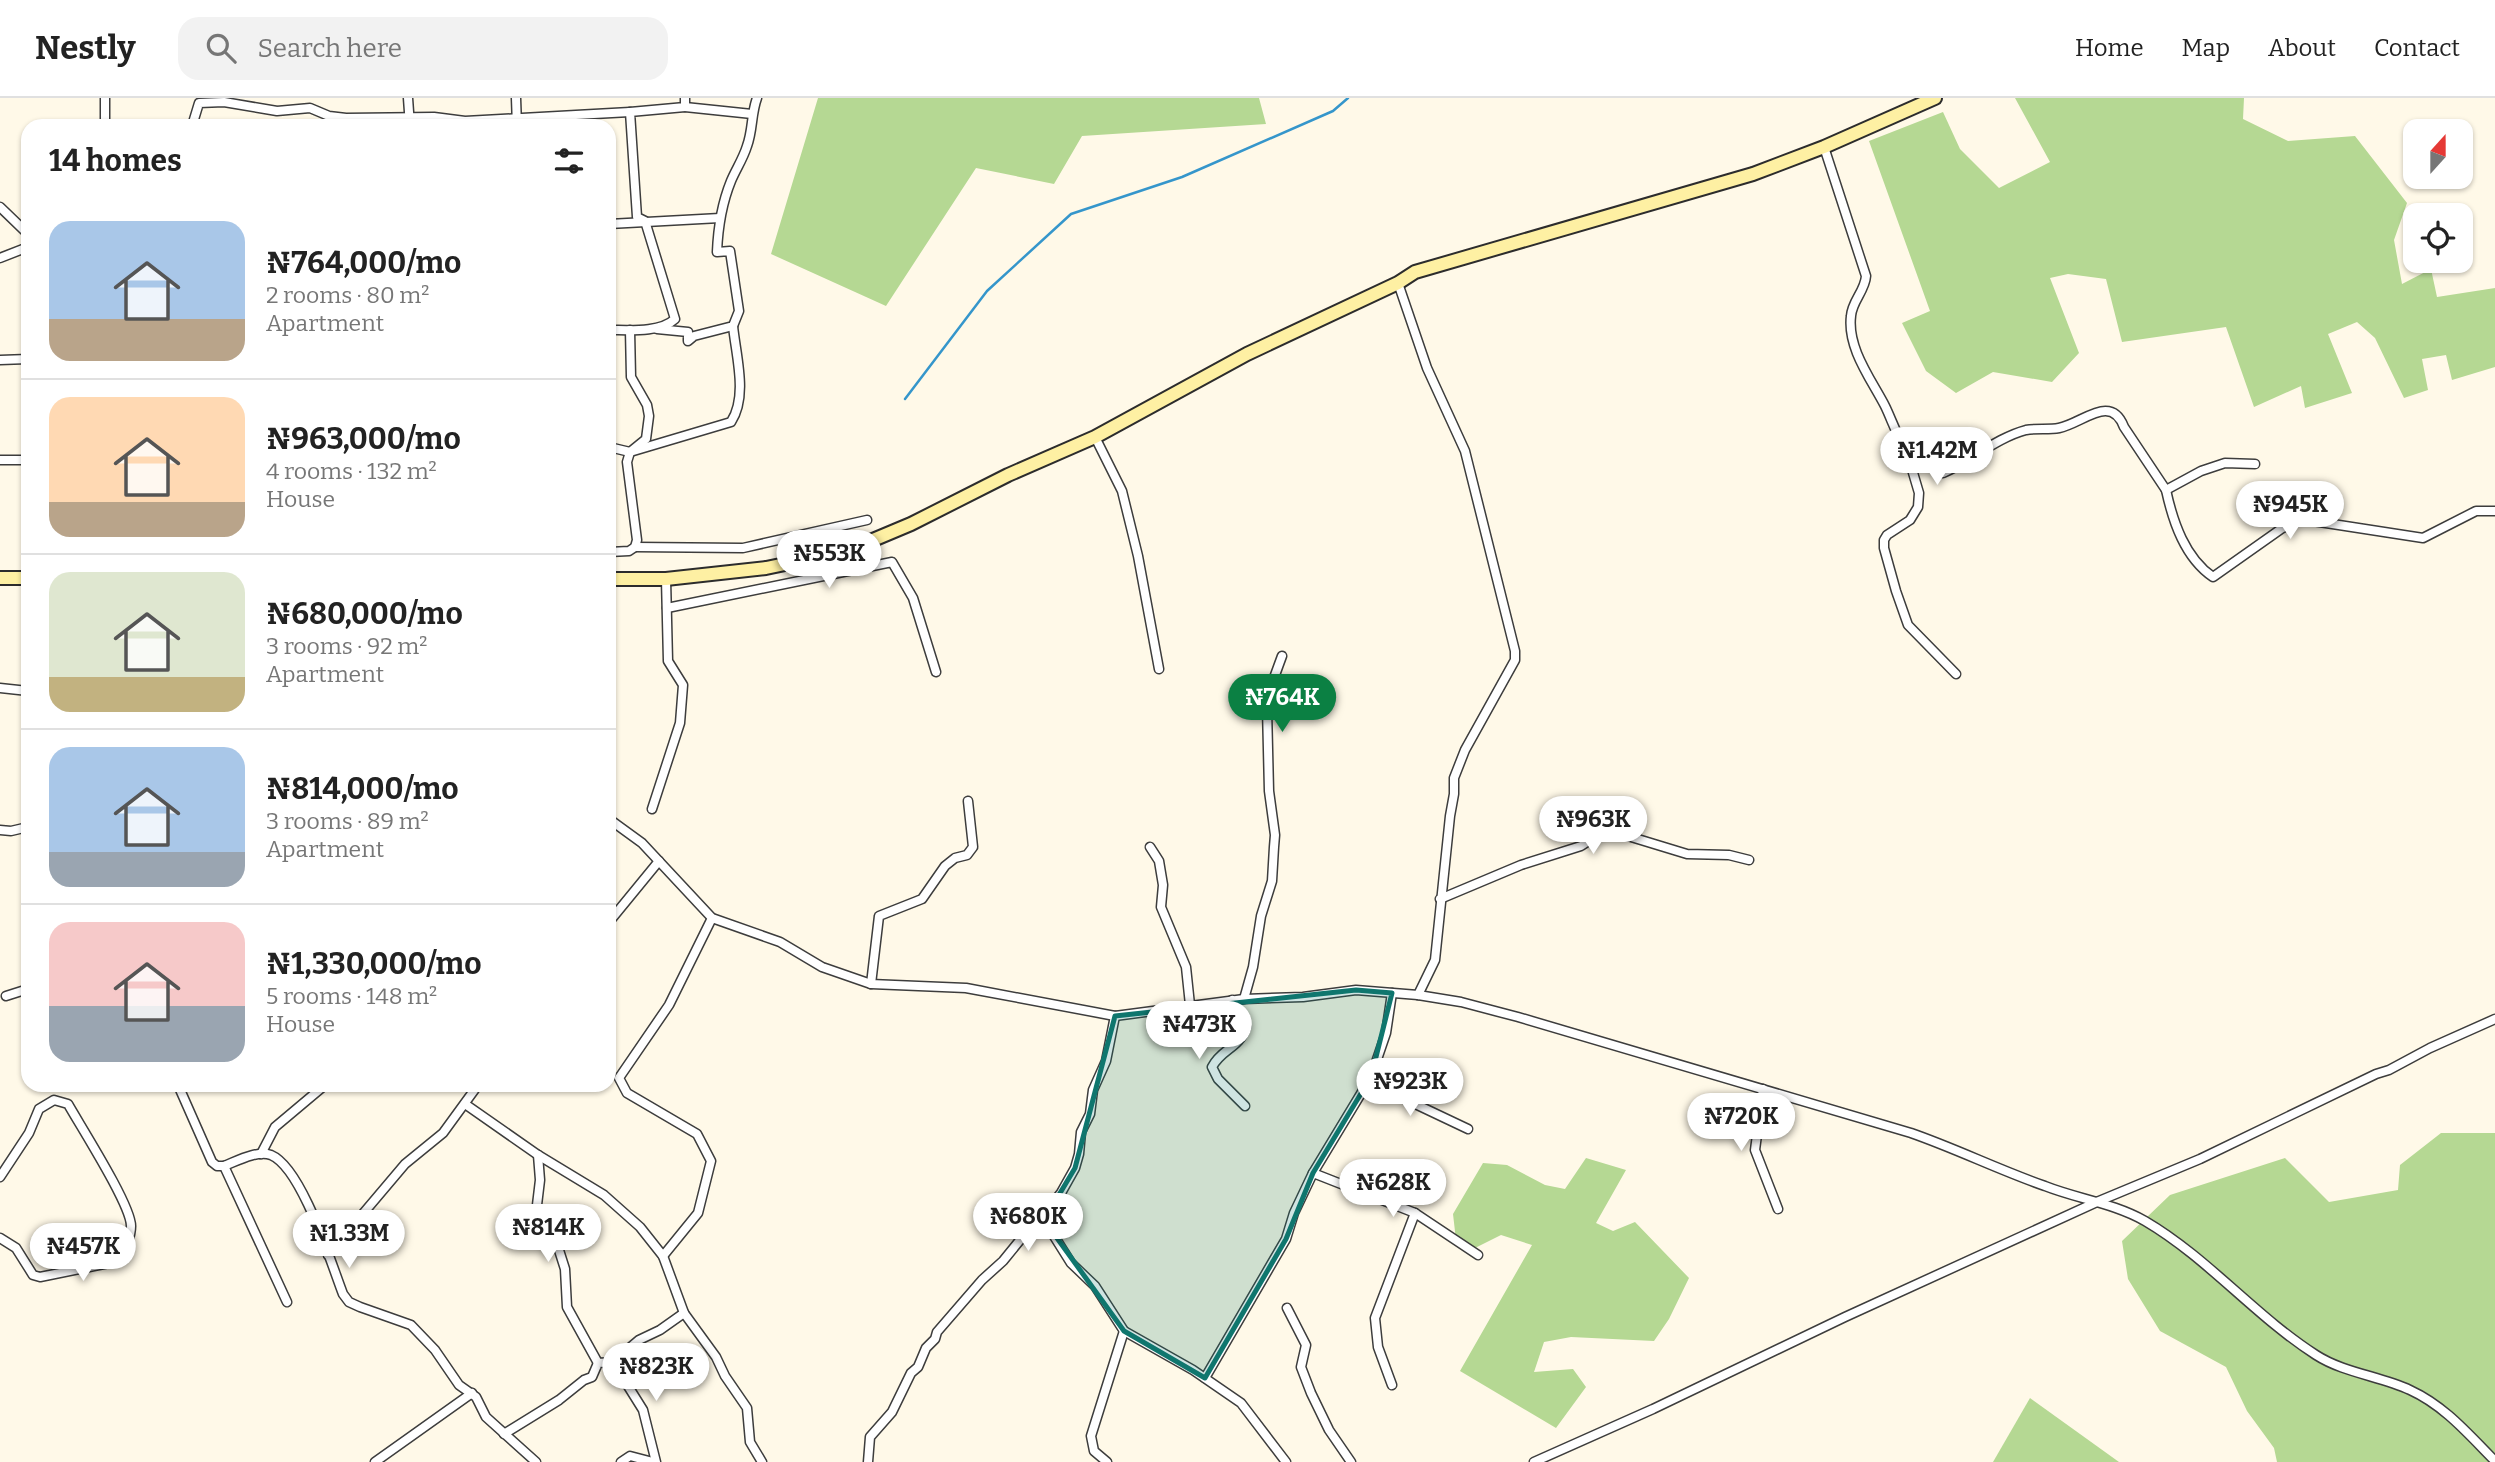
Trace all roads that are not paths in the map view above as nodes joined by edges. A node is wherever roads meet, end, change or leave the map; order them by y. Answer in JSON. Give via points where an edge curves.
{"nodes":[{"id":1,"x":105,"y":98,"type":"edge"},
{"id":2,"x":408,"y":98,"type":"edge"},
{"id":3,"x":516,"y":98,"type":"edge"},
{"id":4,"x":757,"y":98,"type":"edge"},
{"id":5,"x":1934,"y":98,"type":"edge"},
{"id":6,"x":685,"y":102,"type":"edge"},
{"id":7,"x":630,"y":112,"type":"junction"},
{"id":8,"x":752,"y":114,"type":"junction"},
{"id":9,"x":105,"y":119,"type":"edge"},
{"id":10,"x":194,"y":119,"type":"edge"},
{"id":11,"x":362,"y":119,"type":"edge"},
{"id":12,"x":410,"y":119,"type":"edge"},
{"id":13,"x":424,"y":119,"type":"edge"},
{"id":14,"x":450,"y":119,"type":"edge"},
{"id":15,"x":517,"y":119,"type":"edge"},
{"id":16,"x":551,"y":119,"type":"edge"},
{"id":17,"x":1824,"y":147,"type":"junction"},
{"id":18,"x":0,"y":207,"type":"edge"},
{"id":19,"x":720,"y":218,"type":"junction"},
{"id":20,"x":645,"y":220,"type":"junction"},
{"id":21,"x":616,"y":223,"type":"edge"},
{"id":22,"x":21,"y":226,"type":"edge"},
{"id":23,"x":21,"y":250,"type":"edge"},
{"id":24,"x":0,"y":258,"type":"edge"},
{"id":25,"x":1398,"y":283,"type":"junction"},
{"id":26,"x":733,"y":326,"type":"junction"},
{"id":27,"x":650,"y":328,"type":"junction"},
{"id":28,"x":630,"y":330,"type":"junction"},
{"id":29,"x":616,"y":331,"type":"edge"},
{"id":30,"x":21,"y":359,"type":"edge"},
{"id":31,"x":0,"y":360,"type":"edge"},
{"id":32,"x":1095,"y":437,"type":"junction"},
{"id":33,"x":616,"y":449,"type":"edge"},
{"id":34,"x":1906,"y":449,"type":"junction"},
{"id":35,"x":629,"y":452,"type":"junction"},
{"id":36,"x":0,"y":460,"type":"edge"},
{"id":37,"x":21,"y":460,"type":"edge"},
{"id":38,"x":2255,"y":464,"type":"dead end"},
{"id":39,"x":2166,"y":490,"type":"junction"},
{"id":40,"x":2495,"y":511,"type":"edge"},
{"id":41,"x":867,"y":520,"type":"dead end"},
{"id":42,"x":635,"y":547,"type":"junction"},
{"id":43,"x":616,"y":552,"type":"edge"},
{"id":44,"x":0,"y":578,"type":"edge"},
{"id":45,"x":21,"y":578,"type":"edge"},
{"id":46,"x":616,"y":579,"type":"edge"},
{"id":47,"x":666,"y":579,"type":"junction"},
{"id":48,"x":667,"y":608,"type":"junction"},
{"id":49,"x":1282,"y":656,"type":"dead end"},
{"id":50,"x":1159,"y":669,"type":"dead end"},
{"id":51,"x":936,"y":671,"type":"dead end"},
{"id":52,"x":1956,"y":674,"type":"dead end"},
{"id":53,"x":0,"y":688,"type":"edge"},
{"id":54,"x":21,"y":690,"type":"edge"},
{"id":55,"x":968,"y":801,"type":"dead end"},
{"id":56,"x":652,"y":809,"type":"dead end"},
{"id":57,"x":616,"y":824,"type":"edge"},
{"id":58,"x":21,"y":829,"type":"edge"},
{"id":59,"x":0,"y":830,"type":"edge"},
{"id":60,"x":1150,"y":847,"type":"dead end"},
{"id":61,"x":1749,"y":860,"type":"dead end"},
{"id":62,"x":659,"y":861,"type":"junction"},
{"id":63,"x":1440,"y":899,"type":"junction"},
{"id":64,"x":616,"y":913,"type":"edge"},
{"id":65,"x":712,"y":918,"type":"junction"},
{"id":66,"x":871,"y":984,"type":"junction"},
{"id":67,"x":21,"y":991,"type":"edge"},
{"id":68,"x":1392,"y":993,"type":"junction"},
{"id":69,"x":1418,"y":995,"type":"junction"},
{"id":70,"x":6,"y":996,"type":"dead end"},
{"id":71,"x":1244,"y":999,"type":"junction"},
{"id":72,"x":1232,"y":1000,"type":"junction"},
{"id":73,"x":1190,"y":1005,"type":"junction"},
{"id":74,"x":1115,"y":1016,"type":"junction"},
{"id":75,"x":2495,"y":1019,"type":"edge"},
{"id":76,"x":1371,"y":1077,"type":"junction"},
{"id":77,"x":1763,"y":1089,"type":"junction"},
{"id":78,"x":181,"y":1092,"type":"edge"},
{"id":79,"x":317,"y":1092,"type":"edge"},
{"id":80,"x":473,"y":1092,"type":"edge"},
{"id":81,"x":465,"y":1104,"type":"junction"},
{"id":82,"x":1245,"y":1106,"type":"dead end"},
{"id":83,"x":1468,"y":1129,"type":"dead end"},
{"id":84,"x":261,"y":1154,"type":"junction"},
{"id":85,"x":538,"y":1155,"type":"junction"},
{"id":86,"x":224,"y":1166,"type":"junction"},
{"id":87,"x":1313,"y":1173,"type":"junction"},
{"id":88,"x":0,"y":1177,"type":"edge"},
{"id":89,"x":2099,"y":1201,"type":"junction"},
{"id":90,"x":1778,"y":1209,"type":"dead end"},
{"id":91,"x":1415,"y":1213,"type":"junction"},
{"id":92,"x":1044,"y":1220,"type":"junction"},
{"id":93,"x":0,"y":1238,"type":"edge"},
{"id":94,"x":328,"y":1255,"type":"junction"},
{"id":95,"x":1478,"y":1255,"type":"dead end"},
{"id":96,"x":663,"y":1256,"type":"junction"},
{"id":97,"x":287,"y":1302,"type":"dead end"},
{"id":98,"x":1287,"y":1308,"type":"dead end"},
{"id":99,"x":684,"y":1313,"type":"junction"},
{"id":100,"x":1124,"y":1331,"type":"junction"},
{"id":101,"x":613,"y":1362,"type":"junction"},
{"id":102,"x":598,"y":1363,"type":"junction"},
{"id":103,"x":1205,"y":1378,"type":"junction"},
{"id":104,"x":1392,"y":1385,"type":"dead end"},
{"id":105,"x":472,"y":1393,"type":"junction"},
{"id":106,"x":504,"y":1434,"type":"junction"},
{"id":107,"x":2495,"y":1461,"type":"edge"},
{"id":108,"x":375,"y":1462,"type":"edge"},
{"id":109,"x":536,"y":1462,"type":"edge"},
{"id":110,"x":621,"y":1462,"type":"edge"},
{"id":111,"x":654,"y":1462,"type":"edge"},
{"id":112,"x":762,"y":1462,"type":"edge"},
{"id":113,"x":868,"y":1462,"type":"edge"},
{"id":114,"x":1107,"y":1462,"type":"edge"},
{"id":115,"x":1286,"y":1462,"type":"edge"},
{"id":116,"x":1352,"y":1462,"type":"edge"},
{"id":117,"x":1534,"y":1462,"type":"edge"}],
"edges":[{"from":1,"to":9,"type":"street"},
{"from":2,"to":12,"type":"street"},
{"from":3,"to":15,"type":"street"},
{"from":4,"to":8,"type":"street"},
{"from":5,"to":17,"type":"main road"},
{"from":6,"to":7,"type":"street"},
{"from":6,"to":8,"type":"street"},
{"from":7,"to":16,"type":"street"},
{"from":7,"to":20,"type":"street","via":[[637,217]]},
{"from":8,"to":19,"type":"street","via":[[747,146]]},
{"from":10,"to":11,"type":"street","via":[[200,103],[224,102],[277,111],[310,108],[330,116]]},
{"from":13,"to":14,"type":"street"},
{"from":17,"to":25,"type":"main road","via":[[1753,174],[1415,272]]},
{"from":17,"to":34,"type":"street","via":[[1866,276],[1850,317],[1855,343]]},
{"from":18,"to":22,"type":"street"},
{"from":19,"to":20,"type":"street"},
{"from":19,"to":26,"type":"street","via":[[718,251],[730,250],[738,311]]},
{"from":20,"to":21,"type":"street"},
{"from":20,"to":27,"type":"street","via":[[675,319]]},
{"from":23,"to":24,"type":"street"},
{"from":25,"to":32,"type":"main road","via":[[1247,354]]},
{"from":25,"to":63,"type":"street","via":[[1427,368],[1465,450],[1515,651],[1515,660],[1454,778]]},
{"from":26,"to":27,"type":"street","via":[[688,341],[688,332]]},
{"from":26,"to":35,"type":"street","via":[[740,388],[739,411],[731,422]]},
{"from":27,"to":28,"type":"street"},
{"from":28,"to":29,"type":"street"},
{"from":28,"to":35,"type":"street","via":[[631,377],[649,416],[646,439]]},
{"from":30,"to":31,"type":"street"},
{"from":32,"to":47,"type":"main road","via":[[861,545],[766,568]]},
{"from":32,"to":50,"type":"street","via":[[1122,491]]},
{"from":33,"to":35,"type":"street"},
{"from":34,"to":39,"type":"street","via":[[1943,474],[2027,430],[2060,428],[2105,410],[2114,411]]},
{"from":34,"to":52,"type":"street","via":[[1919,493],[1917,507],[1910,520],[1887,535],[1884,548],[1908,625]]},
{"from":35,"to":42,"type":"street"},
{"from":36,"to":37,"type":"street"},
{"from":38,"to":39,"type":"street","via":[[2225,463]]},
{"from":39,"to":40,"type":"street","via":[[2172,518],[2196,563],[2213,577],[2300,519],[2423,538],[2476,511]]},
{"from":41,"to":42,"type":"street","via":[[743,548]]},
{"from":42,"to":43,"type":"street"},
{"from":44,"to":45,"type":"main road"},
{"from":46,"to":47,"type":"main road"},
{"from":47,"to":48,"type":"street"},
{"from":48,"to":51,"type":"street","via":[[892,562],[913,597]]},
{"from":48,"to":56,"type":"street","via":[[668,661],[683,685],[680,723]]},
{"from":49,"to":71,"type":"street","via":[[1267,697],[1275,835],[1272,881]]},
{"from":53,"to":54,"type":"street"},
{"from":55,"to":66,"type":"street","via":[[973,847],[945,866],[922,899],[879,916]]},
{"from":57,"to":62,"type":"street"},
{"from":58,"to":59,"type":"street"},
{"from":60,"to":73,"type":"street","via":[[1159,861],[1161,907],[1186,967]]},
{"from":61,"to":63,"type":"street","via":[[1687,854],[1618,834],[1598,835],[1581,846],[1521,864]]},
{"from":62,"to":64,"type":"street"},
{"from":62,"to":65,"type":"street"},
{"from":63,"to":69,"type":"street","via":[[1435,960]]},
{"from":65,"to":66,"type":"street","via":[[780,942],[822,967]]},
{"from":65,"to":96,"type":"street","via":[[669,1005],[619,1078],[628,1093],[697,1134],[711,1161],[698,1213]]},
{"from":66,"to":74,"type":"street","via":[[966,988]]},
{"from":67,"to":70,"type":"street"},
{"from":68,"to":69,"type":"street"},
{"from":68,"to":71,"type":"street","via":[[1356,990]]},
{"from":68,"to":76,"type":"street","via":[[1387,1033]]},
{"from":69,"to":77,"type":"street","via":[[1507,1014]]},
{"from":71,"to":72,"type":"street"},
{"from":72,"to":73,"type":"street"},
{"from":72,"to":82,"type":"street","via":[[1246,1027],[1243,1037],[1212,1067]]},
{"from":73,"to":74,"type":"street"},
{"from":74,"to":92,"type":"street","via":[[1074,1168]]},
{"from":75,"to":89,"type":"street","via":[[2200,1159]]},
{"from":76,"to":83,"type":"street","via":[[1392,1093]]},
{"from":76,"to":87,"type":"street"},
{"from":77,"to":89,"type":"street","via":[[1945,1144],[2046,1187]]},
{"from":77,"to":90,"type":"street","via":[[1755,1150]]},
{"from":78,"to":86,"type":"street","via":[[212,1162]]},
{"from":79,"to":84,"type":"street","via":[[275,1127]]},
{"from":80,"to":81,"type":"street"},
{"from":81,"to":85,"type":"street"},
{"from":81,"to":94,"type":"street","via":[[443,1133],[405,1164]]},
{"from":84,"to":86,"type":"street"},
{"from":84,"to":94,"type":"street","via":[[279,1160],[301,1189]]},
{"from":85,"to":96,"type":"street","via":[[604,1195],[640,1227]]},
{"from":85,"to":102,"type":"street","via":[[537,1205],[562,1258],[567,1307]]},
{"from":86,"to":97,"type":"street"},
{"from":87,"to":91,"type":"street"},
{"from":87,"to":103,"type":"street","via":[[1286,1239]]},
{"from":88,"to":93,"type":"street","via":[[39,1109],[54,1100],[68,1104],[120,1196],[131,1227],[119,1261],[40,1277],[33,1275],[16,1248]]},
{"from":89,"to":107,"type":"street","via":[[2147,1222],[2318,1357],[2409,1389],[2437,1404]]},
{"from":89,"to":117,"type":"street"},
{"from":91,"to":95,"type":"street"},
{"from":91,"to":104,"type":"street","via":[[1375,1318],[1378,1347]]},
{"from":92,"to":100,"type":"street"},
{"from":92,"to":113,"type":"street","via":[[1030,1229],[937,1332],[892,1412],[870,1437]]},
{"from":94,"to":105,"type":"street","via":[[349,1301],[411,1325],[459,1385]]},
{"from":96,"to":99,"type":"street"},
{"from":98,"to":116,"type":"street","via":[[1306,1345],[1301,1367],[1311,1393]]},
{"from":99,"to":101,"type":"street"},
{"from":99,"to":112,"type":"street","via":[[747,1408],[750,1443]]},
{"from":100,"to":103,"type":"street"},
{"from":100,"to":114,"type":"street","via":[[1091,1436],[1094,1451]]},
{"from":101,"to":102,"type":"street"},
{"from":101,"to":111,"type":"street","via":[[643,1410]]},
{"from":102,"to":106,"type":"street","via":[[592,1377]]},
{"from":103,"to":115,"type":"street","via":[[1241,1403]]},
{"from":105,"to":106,"type":"street","via":[[486,1417]]},
{"from":105,"to":108,"type":"street"},
{"from":106,"to":109,"type":"street"},
{"from":110,"to":111,"type":"street","via":[[630,1456]]}]}
